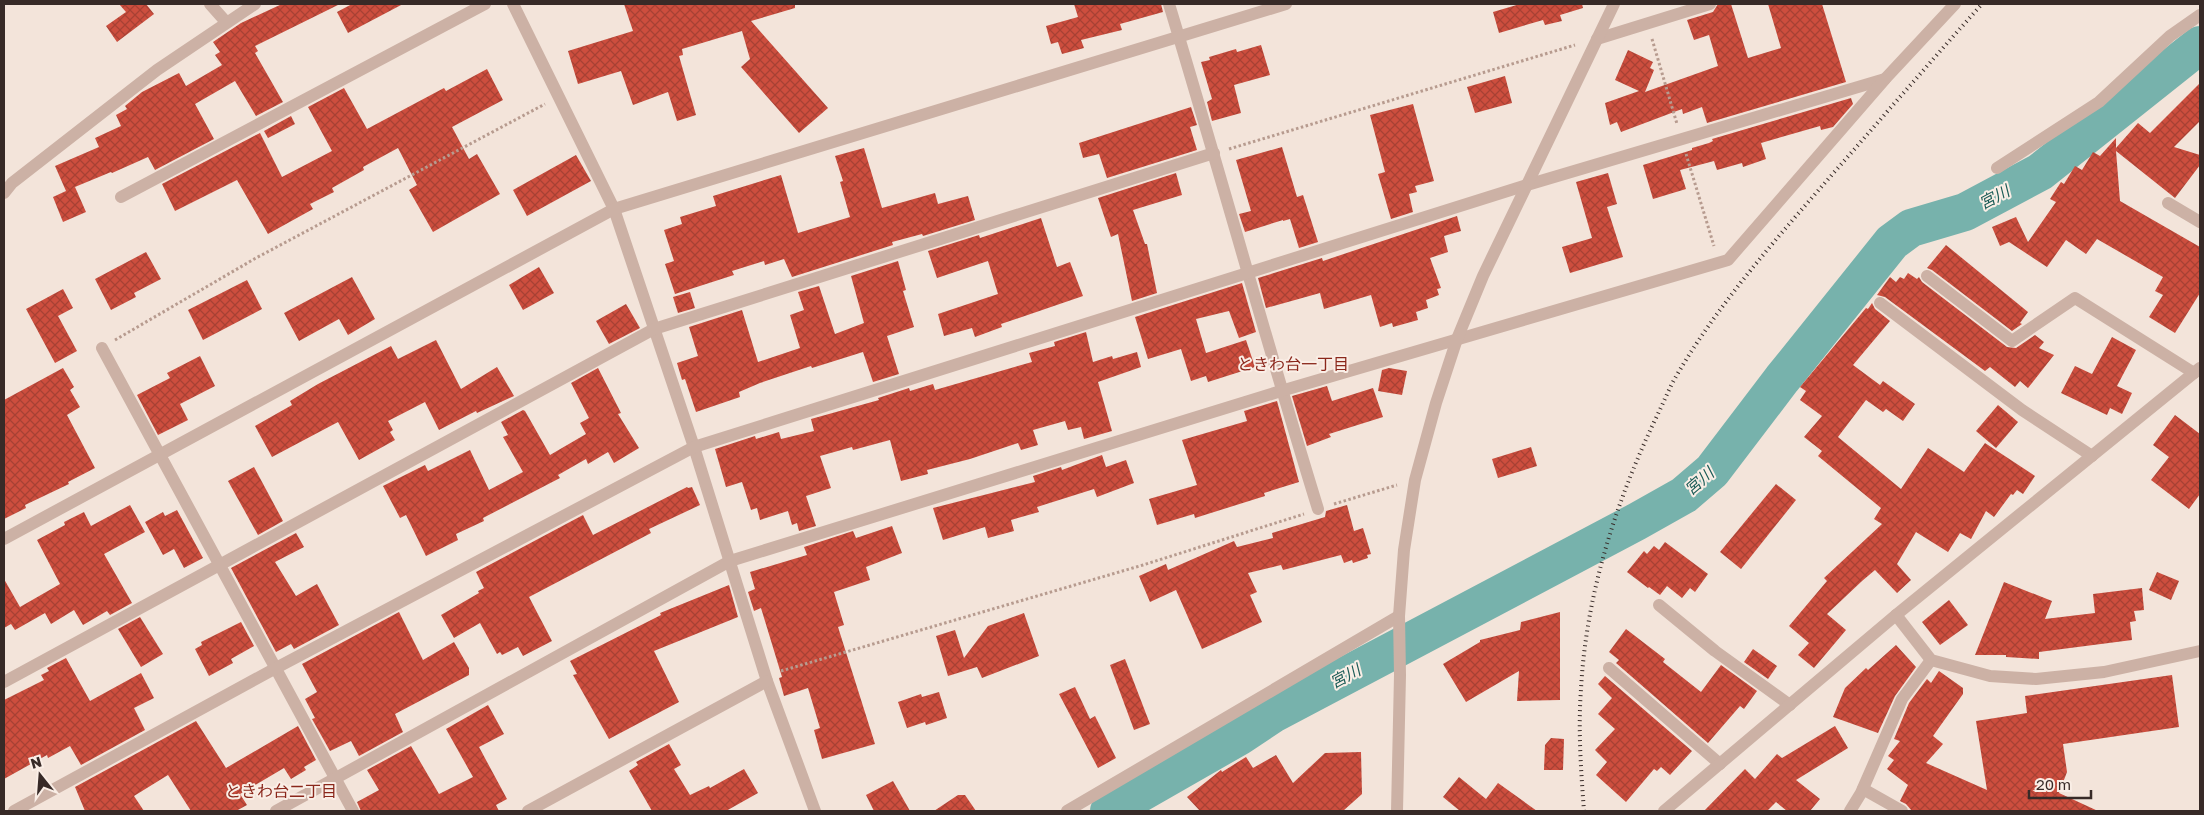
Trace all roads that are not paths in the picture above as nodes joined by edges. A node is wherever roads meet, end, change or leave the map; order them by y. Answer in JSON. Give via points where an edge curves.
{"nodes":[{"id":1,"x":210,"y":4,"type":"edge"},
{"id":2,"x":255,"y":4,"type":"edge"},
{"id":3,"x":485,"y":4,"type":"edge"},
{"id":4,"x":514,"y":4,"type":"edge"},
{"id":5,"x":1169,"y":4,"type":"edge"},
{"id":6,"x":1286,"y":4,"type":"edge"},
{"id":7,"x":1614,"y":4,"type":"edge"},
{"id":8,"x":1710,"y":4,"type":"edge"},
{"id":9,"x":1955,"y":4,"type":"edge"},
{"id":10,"x":2200,"y":15,"type":"edge"},
{"id":11,"x":226,"y":22,"type":"junction"},
{"id":12,"x":1179,"y":36,"type":"junction"},
{"id":13,"x":1597,"y":39,"type":"junction"},
{"id":14,"x":1885,"y":79,"type":"junction"},
{"id":15,"x":1214,"y":153,"type":"junction"},
{"id":16,"x":1997,"y":168,"type":"dead end"},
{"id":17,"x":1527,"y":185,"type":"junction"},
{"id":18,"x":4,"y":193,"type":"edge"},
{"id":19,"x":121,"y":197,"type":"dead end"},
{"id":20,"x":2168,"y":203,"type":"dead end"},
{"id":21,"x":614,"y":208,"type":"junction"},
{"id":22,"x":2200,"y":222,"type":"edge"},
{"id":23,"x":1247,"y":273,"type":"junction"},
{"id":24,"x":1927,"y":276,"type":"dead end"},
{"id":25,"x":1880,"y":303,"type":"dead end"},
{"id":26,"x":654,"y":329,"type":"junction"},
{"id":27,"x":1457,"y":339,"type":"junction"},
{"id":28,"x":102,"y":348,"type":"road end"},
{"id":29,"x":2197,"y":370,"type":"edge"},
{"id":30,"x":1281,"y":391,"type":"junction"},
{"id":31,"x":694,"y":447,"type":"junction"},
{"id":32,"x":159,"y":456,"type":"junction"},
{"id":33,"x":2092,"y":456,"type":"junction"},
{"id":34,"x":1318,"y":509,"type":"road end"},
{"id":35,"x":4,"y":539,"type":"edge"},
{"id":36,"x":730,"y":561,"type":"junction"},
{"id":37,"x":220,"y":565,"type":"junction"},
{"id":38,"x":1659,"y":606,"type":"dead end"},
{"id":39,"x":1896,"y":615,"type":"junction"},
{"id":40,"x":1399,"y":616,"type":"junction"},
{"id":41,"x":2200,"y":651,"type":"edge"},
{"id":42,"x":1931,"y":660,"type":"junction"},
{"id":43,"x":276,"y":668,"type":"junction"},
{"id":44,"x":1609,"y":668,"type":"dead end"},
{"id":45,"x":767,"y":678,"type":"junction"},
{"id":46,"x":4,"y":682,"type":"edge"},
{"id":47,"x":1790,"y":705,"type":"junction"},
{"id":48,"x":1720,"y":764,"type":"junction"},
{"id":49,"x":337,"y":779,"type":"junction"},
{"id":50,"x":1863,"y":789,"type":"junction"},
{"id":51,"x":14,"y":811,"type":"edge"},
{"id":52,"x":276,"y":811,"type":"edge"},
{"id":53,"x":354,"y":811,"type":"edge"},
{"id":54,"x":528,"y":811,"type":"edge"},
{"id":55,"x":815,"y":811,"type":"edge"},
{"id":56,"x":1067,"y":811,"type":"edge"},
{"id":57,"x":1397,"y":811,"type":"edge"},
{"id":58,"x":1664,"y":811,"type":"edge"},
{"id":59,"x":1850,"y":811,"type":"edge"},
{"id":60,"x":1902,"y":811,"type":"edge"}],
"edges":[{"from":1,"to":11,"type":"street"},
{"from":2,"to":11,"type":"street"},
{"from":3,"to":19,"type":"street"},
{"from":4,"to":21,"type":"street"},
{"from":5,"to":12,"type":"street"},
{"from":6,"to":12,"type":"street"},
{"from":7,"to":13,"type":"street"},
{"from":8,"to":13,"type":"street"},
{"from":9,"to":14,"type":"street"},
{"from":10,"to":16,"type":"street","via":[[2170,36],[2100,102]]},
{"from":11,"to":18,"type":"street","via":[[157,70],[12,183]]},
{"from":12,"to":15,"type":"street"},
{"from":12,"to":21,"type":"street"},
{"from":13,"to":17,"type":"street"},
{"from":14,"to":17,"type":"street"},
{"from":14,"to":27,"type":"street","via":[[1728,260]]},
{"from":15,"to":23,"type":"street"},
{"from":15,"to":26,"type":"street"},
{"from":17,"to":23,"type":"street"},
{"from":17,"to":27,"type":"street"},
{"from":20,"to":22,"type":"street"},
{"from":21,"to":26,"type":"street"},
{"from":21,"to":32,"type":"street"},
{"from":23,"to":30,"type":"street"},
{"from":23,"to":31,"type":"street"},
{"from":24,"to":29,"type":"street","via":[[2012,341],[2075,298]]},
{"from":25,"to":33,"type":"street","via":[[2022,410]]},
{"from":26,"to":31,"type":"street"},
{"from":26,"to":37,"type":"street"},
{"from":27,"to":30,"type":"street"},
{"from":27,"to":40,"type":"street","via":[[1415,480],[1404,550]]},
{"from":28,"to":32,"type":"street"},
{"from":29,"to":33,"type":"street"},
{"from":30,"to":34,"type":"street"},
{"from":30,"to":36,"type":"street"},
{"from":31,"to":36,"type":"street"},
{"from":31,"to":43,"type":"street"},
{"from":32,"to":35,"type":"street"},
{"from":32,"to":37,"type":"street"},
{"from":33,"to":39,"type":"street"},
{"from":36,"to":45,"type":"street"},
{"from":36,"to":49,"type":"street"},
{"from":37,"to":43,"type":"street"},
{"from":37,"to":46,"type":"street"},
{"from":38,"to":47,"type":"street","via":[[1714,651]]},
{"from":39,"to":42,"type":"street"},
{"from":39,"to":47,"type":"street"},
{"from":40,"to":56,"type":"street"},
{"from":40,"to":57,"type":"street"},
{"from":41,"to":42,"type":"street","via":[[2104,672],[2036,679],[1990,676]]},
{"from":42,"to":50,"type":"street","via":[[1902,700]]},
{"from":43,"to":49,"type":"street"},
{"from":43,"to":51,"type":"street"},
{"from":44,"to":48,"type":"street"},
{"from":45,"to":54,"type":"street"},
{"from":45,"to":55,"type":"street"},
{"from":47,"to":48,"type":"street"},
{"from":48,"to":58,"type":"street"},
{"from":49,"to":52,"type":"street"},
{"from":49,"to":53,"type":"street"},
{"from":50,"to":59,"type":"street"},
{"from":50,"to":60,"type":"street"}]}
